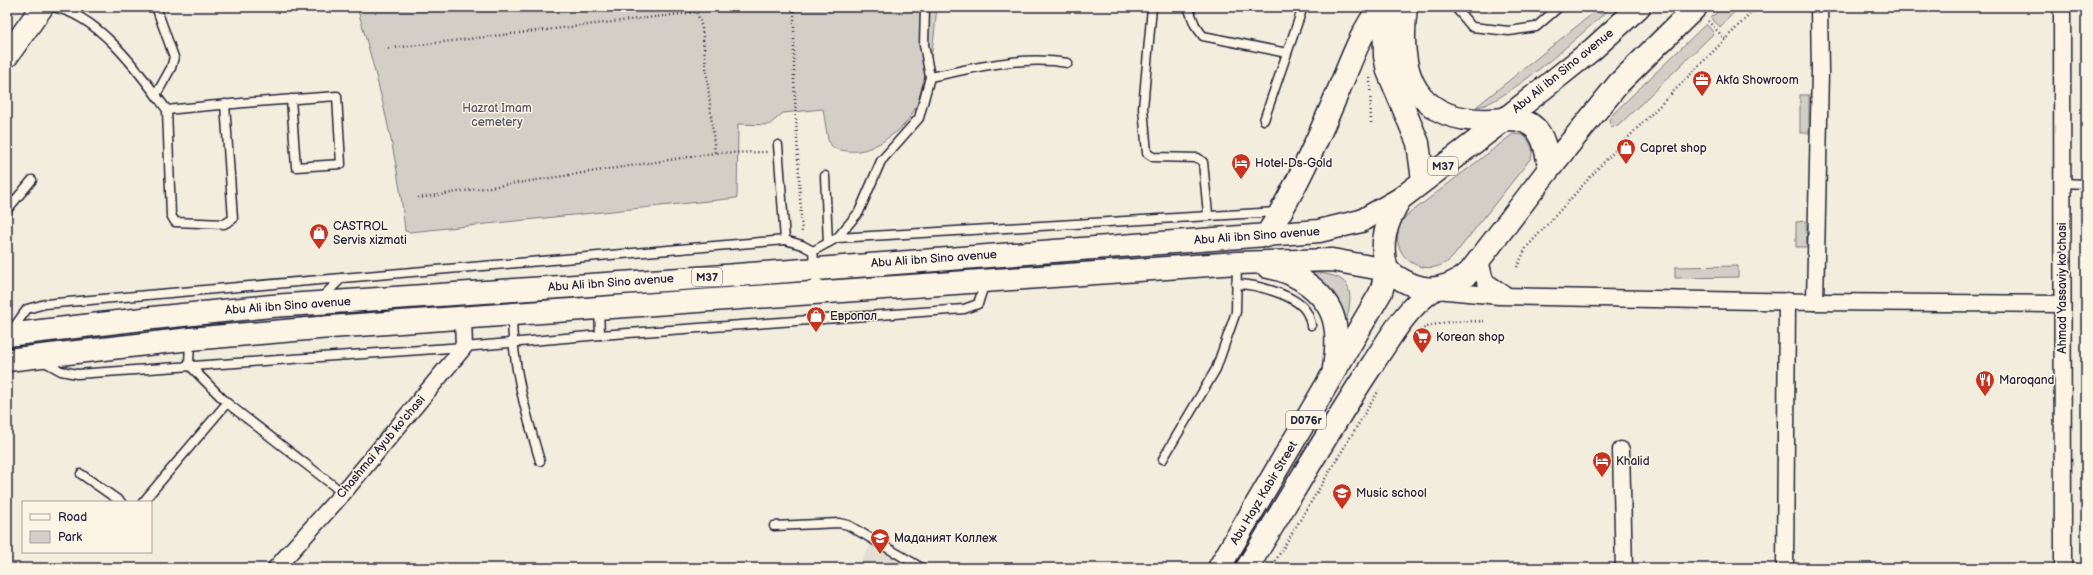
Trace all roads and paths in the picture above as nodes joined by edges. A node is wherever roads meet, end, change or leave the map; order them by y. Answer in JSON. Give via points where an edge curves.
{"nodes":[{"id":1,"x":42,"y":7,"type":"edge"},
{"id":2,"x":52,"y":7,"type":"edge"},
{"id":3,"x":156,"y":7,"type":"edge"},
{"id":4,"x":794,"y":7,"type":"edge"},
{"id":5,"x":925,"y":7,"type":"edge"},
{"id":6,"x":1152,"y":7,"type":"edge"},
{"id":7,"x":1188,"y":7,"type":"edge"},
{"id":8,"x":1304,"y":7,"type":"edge"},
{"id":9,"x":1380,"y":7,"type":"edge"},
{"id":10,"x":1384,"y":7,"type":"edge"},
{"id":11,"x":1406,"y":7,"type":"edge"},
{"id":12,"x":1455,"y":7,"type":"edge"},
{"id":13,"x":1559,"y":7,"type":"edge"},
{"id":14,"x":1639,"y":7,"type":"edge"},
{"id":15,"x":1757,"y":7,"type":"edge"},
{"id":16,"x":1819,"y":7,"type":"edge"},
{"id":17,"x":2062,"y":7,"type":"edge"},
{"id":18,"x":1702,"y":14,"type":"edge"},
{"id":19,"x":1725,"y":39,"type":"junction"},
{"id":20,"x":384,"y":49,"type":"dead end"},
{"id":21,"x":1287,"y":53,"type":"junction"},
{"id":22,"x":7,"y":56,"type":"edge"},
{"id":23,"x":1068,"y":63,"type":"dead end"},
{"id":24,"x":1370,"y":71,"type":"dead end"},
{"id":25,"x":930,"y":77,"type":"junction"},
{"id":26,"x":156,"y":95,"type":"junction"},
{"id":27,"x":291,"y":99,"type":"junction"},
{"id":28,"x":225,"y":104,"type":"junction"},
{"id":29,"x":168,"y":110,"type":"junction"},
{"id":30,"x":1505,"y":119,"type":"junction"},
{"id":31,"x":1264,"y":120,"type":"dead end"},
{"id":32,"x":1371,"y":124,"type":"dead end"},
{"id":33,"x":778,"y":148,"type":"joint"},
{"id":34,"x":715,"y":153,"type":"junction"},
{"id":35,"x":1549,"y":169,"type":"junction"},
{"id":36,"x":825,"y":176,"type":"dead end"},
{"id":37,"x":32,"y":180,"type":"dead end"},
{"id":38,"x":1423,"y":180,"type":"junction"},
{"id":39,"x":2062,"y":183,"type":"junction"},
{"id":40,"x":2086,"y":184,"type":"edge"},
{"id":41,"x":418,"y":198,"type":"dead end"},
{"id":42,"x":1400,"y":199,"type":"junction"},
{"id":43,"x":7,"y":210,"type":"edge"},
{"id":44,"x":1282,"y":211,"type":"junction"},
{"id":45,"x":1208,"y":214,"type":"junction"},
{"id":46,"x":1266,"y":236,"type":"junction"},
{"id":47,"x":837,"y":238,"type":"junction"},
{"id":48,"x":785,"y":240,"type":"junction"},
{"id":49,"x":828,"y":243,"type":"junction"},
{"id":50,"x":802,"y":244,"type":"junction"},
{"id":51,"x":814,"y":260,"type":"junction"},
{"id":52,"x":1480,"y":260,"type":"junction"},
{"id":53,"x":1517,"y":267,"type":"dead end"},
{"id":54,"x":1387,"y":270,"type":"junction"},
{"id":55,"x":1237,"y":274,"type":"junction"},
{"id":56,"x":342,"y":278,"type":"junction"},
{"id":57,"x":986,"y":280,"type":"junction"},
{"id":58,"x":1433,"y":290,"type":"junction"},
{"id":59,"x":817,"y":293,"type":"junction"},
{"id":60,"x":1506,"y":296,"type":"junction"},
{"id":61,"x":1787,"y":301,"type":"junction"},
{"id":62,"x":1815,"y":302,"type":"junction"},
{"id":63,"x":314,"y":304,"type":"junction"},
{"id":64,"x":2062,"y":304,"type":"junction"},
{"id":65,"x":599,"y":308,"type":"junction"},
{"id":66,"x":512,"y":315,"type":"junction"},
{"id":67,"x":463,"y":318,"type":"junction"},
{"id":68,"x":1484,"y":321,"type":"dead end"},
{"id":69,"x":1311,"y":325,"type":"dead end"},
{"id":70,"x":8,"y":335,"type":"edge"},
{"id":71,"x":600,"y":335,"type":"junction"},
{"id":72,"x":1415,"y":335,"type":"dead end"},
{"id":73,"x":190,"y":339,"type":"junction"},
{"id":74,"x":512,"y":343,"type":"junction"},
{"id":75,"x":464,"y":347,"type":"junction"},
{"id":76,"x":33,"y":356,"type":"junction"},
{"id":77,"x":7,"y":360,"type":"edge"},
{"id":78,"x":190,"y":365,"type":"junction"},
{"id":79,"x":1333,"y":374,"type":"junction"},
{"id":80,"x":1383,"y":384,"type":"dead end"},
{"id":81,"x":228,"y":402,"type":"junction"},
{"id":82,"x":1621,"y":450,"type":"dead end"},
{"id":83,"x":1163,"y":459,"type":"dead end"},
{"id":84,"x":540,"y":461,"type":"dead end"},
{"id":85,"x":81,"y":474,"type":"dead end"},
{"id":86,"x":343,"y":493,"type":"junction"},
{"id":87,"x":120,"y":501,"type":"edge"},
{"id":88,"x":144,"y":501,"type":"edge"},
{"id":89,"x":774,"y":526,"type":"dead end"},
{"id":90,"x":276,"y":568,"type":"edge"},
{"id":91,"x":922,"y":568,"type":"edge"},
{"id":92,"x":1219,"y":568,"type":"edge"},
{"id":93,"x":1247,"y":568,"type":"edge"},
{"id":94,"x":1271,"y":568,"type":"edge"},
{"id":95,"x":1624,"y":568,"type":"edge"},
{"id":96,"x":1785,"y":568,"type":"edge"},
{"id":97,"x":2063,"y":568,"type":"edge"}],
"edges":[{"from":1,"to":22,"type":"main road"},
{"from":2,"to":26,"type":"lane","via":[[76,16],[106,36],[131,62]]},
{"from":3,"to":26,"type":"lane","via":[[174,57],[172,68]]},
{"from":4,"to":50,"type":"path","via":[[794,80]]},
{"from":5,"to":25,"type":"lane","via":[[924,45]]},
{"from":6,"to":45,"type":"lane","via":[[1143,108],[1147,153],[1153,157],[1198,158],[1203,162]]},
{"from":7,"to":21,"type":"lane","via":[[1202,36]]},
{"from":8,"to":21,"type":"lane"},
{"from":9,"to":44,"type":"main road","via":[[1363,35],[1302,174]]},
{"from":10,"to":38,"type":"main road","via":[[1385,56],[1388,70],[1418,143]]},
{"from":11,"to":30,"type":"main road","via":[[1404,38],[1408,68],[1422,97],[1431,106],[1456,118],[1482,121]]},
{"from":12,"to":13,"type":"lane","via":[[1472,27],[1509,31],[1536,27]]},
{"from":14,"to":30,"type":"main road","name":"Abu Ali ibn Sino avenue","number":"M37"},
{"from":15,"to":19,"type":"path"},
{"from":16,"to":62,"type":"street"},
{"from":17,"to":39,"type":"street","name":"Ahmad Yassaviy ko'chasi"},
{"from":18,"to":19,"type":"path"},
{"from":18,"to":35,"type":"main road","via":[[1619,83]]},
{"from":19,"to":53,"type":"path","via":[[1586,181],[1526,248]]},
{"from":20,"to":34,"type":"path","via":[[697,12],[702,28]]},
{"from":21,"to":31,"type":"lane"},
{"from":23,"to":25,"type":"lane","via":[[1048,59],[1008,61]]},
{"from":24,"to":32,"type":"path"},
{"from":25,"to":47,"type":"lane","via":[[919,118],[881,161],[859,212]]},
{"from":26,"to":29,"type":"lane"},
{"from":27,"to":27,"type":"lane","via":[[296,167],[341,164],[337,96]]},
{"from":27,"to":28,"type":"lane"},
{"from":28,"to":29,"type":"lane"},
{"from":28,"to":29,"type":"lane","via":[[233,219],[224,224],[175,222],[172,215]]},
{"from":30,"to":35,"type":"main road","via":[[1519,119],[1536,129],[1545,144]]},
{"from":30,"to":38,"type":"main road","number":"M37"},
{"from":33,"to":34,"type":"path"},
{"from":33,"to":48,"type":"lane"},
{"from":34,"to":41,"type":"path"},
{"from":35,"to":52,"type":"main road","name":"Abu Hayz Kabir Street"},
{"from":36,"to":49,"type":"lane"},
{"from":37,"to":43,"type":"lane"},
{"from":38,"to":42,"type":"main road","number":"M37"},
{"from":39,"to":40,"type":"lane"},
{"from":39,"to":64,"type":"street","name":"Ahmad Yassaviy ko'chasi"},
{"from":42,"to":46,"type":"main road","name":"Abu Ali ibn Sino avenue","number":"M37","via":[[1372,216],[1350,225]]},
{"from":42,"to":54,"type":"main road","number":"M37","via":[[1390,216],[1384,234],[1383,250]]},
{"from":44,"to":45,"type":"lane"},
{"from":44,"to":46,"type":"main road"},
{"from":45,"to":47,"type":"lane"},
{"from":46,"to":51,"type":"main road","name":"Abu Ali ibn Sino avenue","number":"M37"},
{"from":47,"to":49,"type":"lane"},
{"from":48,"to":50,"type":"lane"},
{"from":48,"to":56,"type":"lane"},
{"from":49,"to":51,"type":"lane"},
{"from":50,"to":51,"type":"lane"},
{"from":51,"to":59,"type":"lane"},
{"from":51,"to":63,"type":"main road","name":"Abu Ali ibn Sino avenue","number":"M37"},
{"from":52,"to":58,"type":"main road","name":"Abu Hayz Kabir Street","via":[[1464,277]]},
{"from":52,"to":60,"type":"street","via":[[1485,281]]},
{"from":54,"to":55,"type":"main road","name":"Abu Ali ibn Sino avenue","number":"M37","via":[[1332,260]]},
{"from":54,"to":58,"type":"main road","number":"M37","via":[[1401,280]]},
{"from":54,"to":79,"type":"main road","name":"Abu Hayz Kabir Street","number":"D076r","via":[[1381,292]]},
{"from":55,"to":57,"type":"main road","name":"Abu Ali ibn Sino avenue","number":"M37"},
{"from":55,"to":69,"type":"lane","via":[[1249,284],[1300,304],[1307,312]]},
{"from":55,"to":79,"type":"main road","number":"D076r","via":[[1269,267],[1288,272],[1304,281],[1320,295],[1335,324]]},
{"from":55,"to":83,"type":"lane","via":[[1236,312],[1216,369]]},
{"from":56,"to":63,"type":"lane"},
{"from":56,"to":70,"type":"lane","via":[[45,304],[27,309]]},
{"from":57,"to":59,"type":"main road","name":"Abu Ali ibn Sino avenue","number":"M37"},
{"from":57,"to":71,"type":"lane","via":[[978,304],[964,309]]},
{"from":58,"to":60,"type":"street"},
{"from":58,"to":93,"type":"main road","name":"Abu Hayz Kabir Street","number":"D076r","via":[[1409,312],[1355,392]]},
{"from":59,"to":65,"type":"main road","name":"Abu Ali ibn Sino avenue","number":"M37"},
{"from":60,"to":61,"type":"street"},
{"from":61,"to":62,"type":"street"},
{"from":61,"to":96,"type":"street"},
{"from":62,"to":64,"type":"street"},
{"from":63,"to":70,"type":"main road","name":"Abu Ali ibn Sino avenue","number":"M37","via":[[143,318]]},
{"from":64,"to":97,"type":"street","name":"Ahmad Yassaviy ko'chasi"},
{"from":65,"to":66,"type":"main road","name":"Abu Ali ibn Sino avenue","number":"M37"},
{"from":65,"to":71,"type":"lane"},
{"from":66,"to":67,"type":"main road","name":"Abu Ali ibn Sino avenue","number":"M37"},
{"from":66,"to":74,"type":"lane"},
{"from":67,"to":73,"type":"main road","name":"Abu Ali ibn Sino avenue","number":"M37"},
{"from":67,"to":75,"type":"street"},
{"from":68,"to":72,"type":"path","via":[[1437,324],[1424,328]]},
{"from":71,"to":74,"type":"lane"},
{"from":73,"to":76,"type":"main road","name":"Abu Ali ibn Sino avenue","number":"M37"},
{"from":73,"to":78,"type":"lane"},
{"from":74,"to":75,"type":"lane"},
{"from":74,"to":84,"type":"lane","via":[[528,420]]},
{"from":75,"to":78,"type":"lane"},
{"from":75,"to":86,"type":"street","name":"Chashmai Ayub ko'chasi"},
{"from":76,"to":77,"type":"main road","name":"Abu Ali ibn Sino avenue","number":"M37"},
{"from":76,"to":78,"type":"lane","via":[[61,371],[78,374]]},
{"from":78,"to":81,"type":"lane"},
{"from":79,"to":92,"type":"main road","name":"Abu Hayz Kabir Street","number":"D076r"},
{"from":80,"to":94,"type":"path"},
{"from":81,"to":86,"type":"lane"},
{"from":81,"to":88,"type":"lane"},
{"from":82,"to":95,"type":"street"},
{"from":85,"to":87,"type":"lane"},
{"from":86,"to":90,"type":"street","name":"Chashmai Ayub ko'chasi"},
{"from":89,"to":91,"type":"lane","via":[[848,524]]}]}
